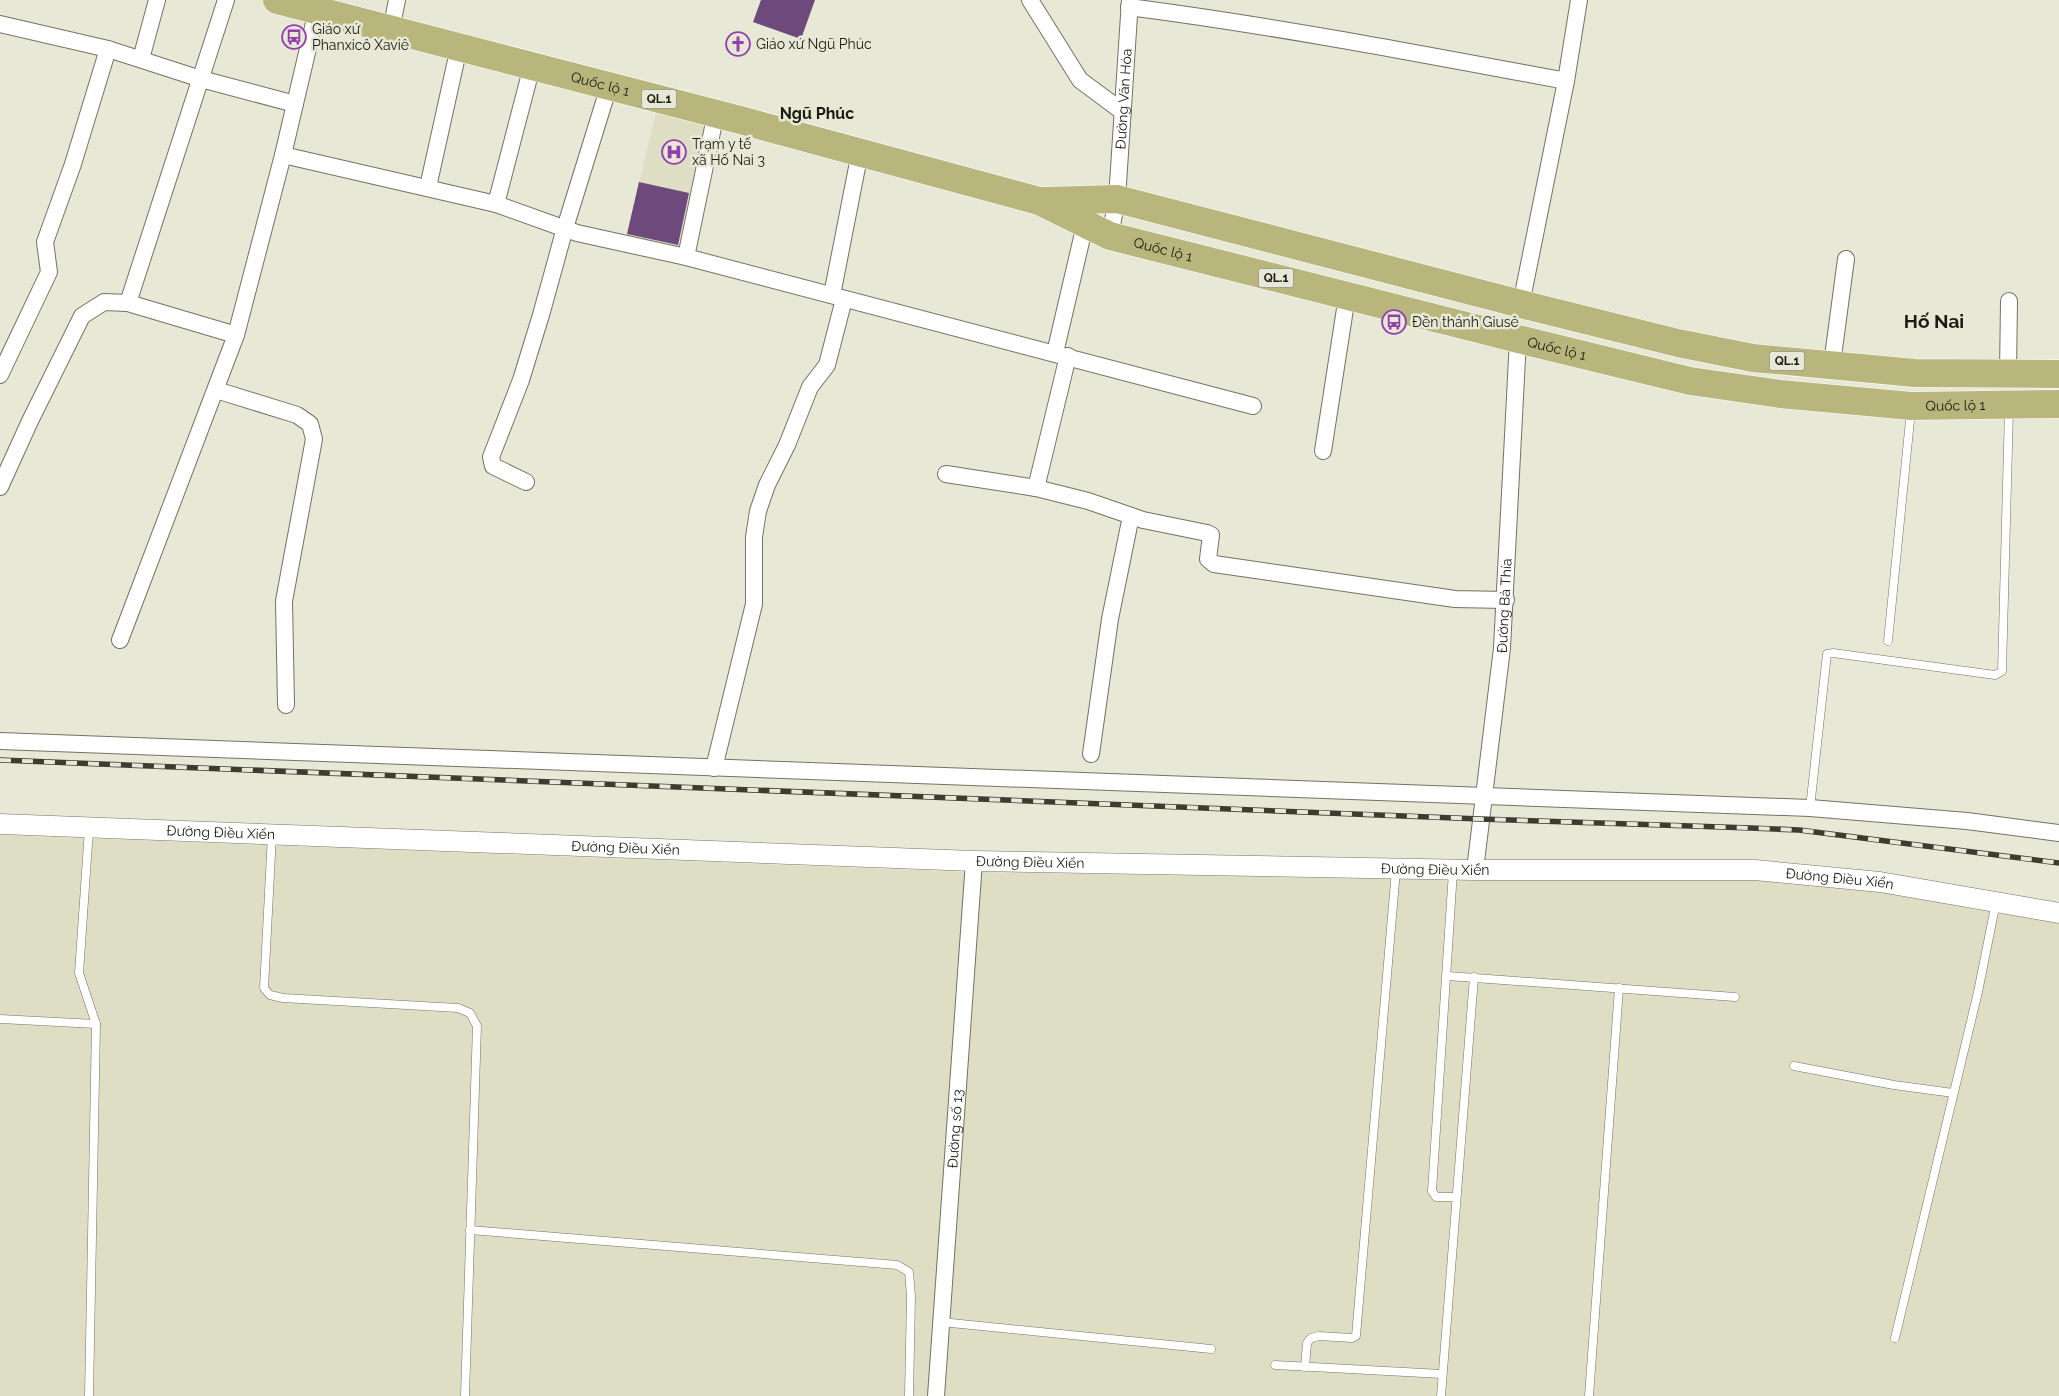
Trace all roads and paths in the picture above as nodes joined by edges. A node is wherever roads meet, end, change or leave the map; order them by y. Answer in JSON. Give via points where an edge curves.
{"nodes":[{"id":1,"x":157,"y":0,"type":"edge"},
{"id":2,"x":226,"y":0,"type":"edge"},
{"id":3,"x":277,"y":0,"type":"edge"},
{"id":4,"x":397,"y":0,"type":"edge"},
{"id":5,"x":1030,"y":0,"type":"edge"},
{"id":6,"x":1579,"y":0,"type":"edge"},
{"id":7,"x":1130,"y":3,"type":"edge"},
{"id":8,"x":317,"y":10,"type":"junction"},
{"id":9,"x":0,"y":24,"type":"edge"},
{"id":10,"x":391,"y":30,"type":"junction"},
{"id":11,"x":459,"y":47,"type":"junction"},
{"id":12,"x":108,"y":49,"type":"junction"},
{"id":13,"x":141,"y":60,"type":"junction"},
{"id":14,"x":532,"y":66,"type":"junction"},
{"id":15,"x":201,"y":79,"type":"junction"},
{"id":16,"x":1566,"y":81,"type":"junction"},
{"id":17,"x":609,"y":86,"type":"junction"},
{"id":18,"x":295,"y":104,"type":"junction"},
{"id":19,"x":1123,"y":112,"type":"junction"},
{"id":20,"x":716,"y":113,"type":"junction"},
{"id":21,"x":860,"y":152,"type":"junction"},
{"id":22,"x":283,"y":155,"type":"junction"},
{"id":23,"x":428,"y":187,"type":"junction"},
{"id":24,"x":496,"y":204,"type":"junction"},
{"id":25,"x":1098,"y":207,"type":"junction"},
{"id":26,"x":565,"y":228,"type":"junction"},
{"id":27,"x":1110,"y":236,"type":"junction"},
{"id":28,"x":686,"y":257,"type":"junction"},
{"id":29,"x":1846,"y":259,"type":"dead end"},
{"id":30,"x":1347,"y":296,"type":"junction"},
{"id":31,"x":838,"y":297,"type":"junction"},
{"id":32,"x":2009,"y":301,"type":"dead end"},
{"id":33,"x":128,"y":303,"type":"junction"},
{"id":34,"x":1520,"y":304,"type":"junction"},
{"id":35,"x":236,"y":335,"type":"junction"},
{"id":36,"x":1518,"y":339,"type":"junction"},
{"id":37,"x":1061,"y":355,"type":"junction"},
{"id":38,"x":1832,"y":364,"type":"junction"},
{"id":39,"x":2008,"y":374,"type":"junction"},
{"id":40,"x":2059,"y":374,"type":"edge"},
{"id":41,"x":0,"y":375,"type":"edge"},
{"id":42,"x":216,"y":390,"type":"junction"},
{"id":43,"x":2009,"y":404,"type":"junction"},
{"id":44,"x":2059,"y":404,"type":"edge"},
{"id":45,"x":1254,"y":406,"type":"dead end"},
{"id":46,"x":1911,"y":406,"type":"junction"},
{"id":47,"x":1323,"y":451,"type":"dead end"},
{"id":48,"x":946,"y":474,"type":"dead end"},
{"id":49,"x":526,"y":482,"type":"dead end"},
{"id":50,"x":0,"y":487,"type":"edge"},
{"id":51,"x":1036,"y":488,"type":"junction"},
{"id":52,"x":1131,"y":516,"type":"junction"},
{"id":53,"x":1506,"y":600,"type":"junction"},
{"id":54,"x":120,"y":640,"type":"dead end"},
{"id":55,"x":1888,"y":641,"type":"dead end"},
{"id":56,"x":286,"y":705,"type":"dead end"},
{"id":57,"x":0,"y":741,"type":"edge"},
{"id":58,"x":1090,"y":754,"type":"dead end"},
{"id":59,"x":714,"y":768,"type":"junction"},
{"id":60,"x":1483,"y":796,"type":"junction"},
{"id":61,"x":1810,"y":808,"type":"junction"},
{"id":62,"x":0,"y":824,"type":"edge"},
{"id":63,"x":89,"y":829,"type":"junction"},
{"id":64,"x":2059,"y":833,"type":"edge"},
{"id":65,"x":272,"y":836,"type":"junction"},
{"id":66,"x":974,"y":861,"type":"junction"},
{"id":67,"x":1396,"y":868,"type":"junction"},
{"id":68,"x":1454,"y":869,"type":"junction"},
{"id":69,"x":1475,"y":870,"type":"junction"},
{"id":70,"x":1996,"y":901,"type":"junction"},
{"id":71,"x":2059,"y":913,"type":"edge"},
{"id":72,"x":1448,"y":976,"type":"junction"},
{"id":73,"x":1474,"y":977,"type":"junction"},
{"id":74,"x":1619,"y":988,"type":"junction"},
{"id":75,"x":1735,"y":997,"type":"dead end"},
{"id":76,"x":0,"y":1019,"type":"edge"},
{"id":77,"x":96,"y":1024,"type":"junction"},
{"id":78,"x":1794,"y":1066,"type":"dead end"},
{"id":79,"x":1953,"y":1093,"type":"junction"},
{"id":80,"x":1456,"y":1197,"type":"junction"},
{"id":81,"x":470,"y":1230,"type":"junction"},
{"id":82,"x":941,"y":1322,"type":"junction"},
{"id":83,"x":1895,"y":1338,"type":"dead end"},
{"id":84,"x":1211,"y":1349,"type":"dead end"},
{"id":85,"x":1275,"y":1365,"type":"dead end"},
{"id":86,"x":1305,"y":1367,"type":"junction"},
{"id":87,"x":1442,"y":1374,"type":"junction"},
{"id":88,"x":89,"y":1396,"type":"edge"},
{"id":89,"x":465,"y":1396,"type":"edge"},
{"id":90,"x":909,"y":1396,"type":"edge"},
{"id":91,"x":936,"y":1396,"type":"edge"},
{"id":92,"x":1441,"y":1396,"type":"edge"},
{"id":93,"x":1589,"y":1396,"type":"edge"}],
"edges":[{"from":1,"to":13,"type":"street"},
{"from":2,"to":15,"type":"street"},
{"from":3,"to":8,"type":"highway","name":"Quốc lộ 1","number":"QL.1"},
{"from":4,"to":10,"type":"street"},
{"from":5,"to":19,"type":"street","via":[[1080,80]]},
{"from":6,"to":16,"type":"street"},
{"from":7,"to":16,"type":"street"},
{"from":7,"to":19,"type":"street","name":"Đường Văn Hóa"},
{"from":8,"to":10,"type":"highway","name":"Quốc lộ 1","number":"QL.1"},
{"from":8,"to":18,"type":"street"},
{"from":9,"to":12,"type":"street"},
{"from":10,"to":11,"type":"highway","name":"Quốc lộ 1","number":"QL.1"},
{"from":11,"to":14,"type":"highway","name":"Quốc lộ 1","number":"QL.1"},
{"from":11,"to":23,"type":"street"},
{"from":12,"to":13,"type":"street"},
{"from":12,"to":41,"type":"street","via":[[45,242],[49,272]]},
{"from":13,"to":15,"type":"street"},
{"from":14,"to":17,"type":"highway","name":"Quốc lộ 1","number":"QL.1"},
{"from":14,"to":24,"type":"street"},
{"from":15,"to":18,"type":"street"},
{"from":15,"to":33,"type":"street"},
{"from":16,"to":34,"type":"street"},
{"from":17,"to":20,"type":"highway","name":"Quốc lộ 1","number":"QL.1"},
{"from":17,"to":26,"type":"street"},
{"from":18,"to":22,"type":"street"},
{"from":19,"to":25,"type":"street","name":"Đường Văn Hóa"},
{"from":20,"to":21,"type":"highway","name":"Quốc lộ 1","number":"QL.1"},
{"from":20,"to":28,"type":"street"},
{"from":21,"to":25,"type":"highway","name":"Quốc lộ 1","number":"QL.1","via":[[1039,201]]},
{"from":21,"to":31,"type":"street"},
{"from":22,"to":23,"type":"street"},
{"from":22,"to":35,"type":"street"},
{"from":23,"to":24,"type":"street"},
{"from":24,"to":26,"type":"street"},
{"from":25,"to":27,"type":"highway","name":"Quốc lộ 1","number":"QL.1"},
{"from":25,"to":27,"type":"street"},
{"from":25,"to":34,"type":"highway","name":"Quốc lộ 1","number":"QL.1"},
{"from":25,"to":37,"type":"street"},
{"from":26,"to":28,"type":"street"},
{"from":26,"to":49,"type":"street","via":[[521,380],[492,457],[493,466]]},
{"from":27,"to":30,"type":"highway","name":"Quốc lộ 1","number":"QL.1"},
{"from":28,"to":31,"type":"street"},
{"from":29,"to":38,"type":"street"},
{"from":30,"to":36,"type":"highway","name":"Quốc lộ 1","number":"QL.1"},
{"from":30,"to":47,"type":"street"},
{"from":31,"to":37,"type":"street"},
{"from":31,"to":59,"type":"street","via":[[827,365],[810,387],[758,511],[754,537],[754,604]]},
{"from":32,"to":39,"type":"street"},
{"from":33,"to":35,"type":"street"},
{"from":33,"to":50,"type":"street","via":[[104,302],[82,316]]},
{"from":34,"to":36,"type":"highway"},
{"from":34,"to":38,"type":"highway","name":"Quốc lộ 1","number":"QL.1","via":[[1678,344],[1753,358]]},
{"from":35,"to":42,"type":"street"},
{"from":36,"to":46,"type":"highway","name":"Quốc lộ 1","number":"QL.1","via":[[1690,381],[1780,394]]},
{"from":36,"to":53,"type":"street","name":"Đường Bà Thía"},
{"from":37,"to":45,"type":"street"},
{"from":37,"to":51,"type":"street"},
{"from":38,"to":39,"type":"highway","name":"Quốc lộ 1","number":"QL.1","via":[[1915,372]]},
{"from":39,"to":40,"type":"highway","name":"Quốc lộ 1","number":"QL.1"},
{"from":42,"to":54,"type":"street"},
{"from":42,"to":56,"type":"street","via":[[297,416],[310,424],[314,439],[284,601]]},
{"from":43,"to":44,"type":"highway","name":"Quốc lộ 1","number":"QL.1"},
{"from":43,"to":46,"type":"highway","name":"Quốc lộ 1","number":"QL.1"},
{"from":43,"to":61,"type":"lane","via":[[2002,671],[1995,675],[1827,654]]},
{"from":46,"to":55,"type":"lane"},
{"from":48,"to":51,"type":"street"},
{"from":51,"to":52,"type":"street"},
{"from":52,"to":53,"type":"street","via":[[1211,535],[1208,559],[1214,564],[1456,599]]},
{"from":52,"to":58,"type":"street","via":[[1110,620]]},
{"from":53,"to":60,"type":"street","name":"Đường Bà Thía"},
{"from":57,"to":59,"type":"street"},
{"from":59,"to":60,"type":"street"},
{"from":60,"to":61,"type":"street"},
{"from":60,"to":69,"type":"street","name":"Đường Bà Thía"},
{"from":61,"to":64,"type":"street","via":[[1967,821]]},
{"from":62,"to":63,"type":"street","name":"Đường Điều Xiển"},
{"from":63,"to":65,"type":"street","name":"Đường Điều Xiển"},
{"from":63,"to":77,"type":"lane","via":[[80,973]]},
{"from":65,"to":66,"type":"street","name":"Đường Điều Xiển","via":[[568,844]]},
{"from":65,"to":81,"type":"lane","via":[[264,988],[270,995],[458,1008],[470,1013],[476,1026]]},
{"from":66,"to":67,"type":"street","name":"Đường Điều Xiển"},
{"from":66,"to":82,"type":"street","name":"Đường số 13"},
{"from":67,"to":68,"type":"street","name":"Đường Điều Xiển"},
{"from":67,"to":86,"type":"lane","via":[[1356,1336],[1311,1338],[1307,1343]]},
{"from":68,"to":69,"type":"street","name":"Đường Điều Xiển"},
{"from":68,"to":72,"type":"lane"},
{"from":69,"to":70,"type":"street","name":"Đường Điều Xiển","via":[[1755,870],[1880,882]]},
{"from":70,"to":71,"type":"street","name":"Đường Điều Xiển"},
{"from":70,"to":79,"type":"lane"},
{"from":72,"to":73,"type":"lane"},
{"from":72,"to":80,"type":"lane","via":[[1432,1191],[1436,1197]]},
{"from":73,"to":74,"type":"lane"},
{"from":73,"to":80,"type":"lane"},
{"from":74,"to":75,"type":"lane"},
{"from":74,"to":93,"type":"lane"},
{"from":76,"to":77,"type":"lane"},
{"from":77,"to":88,"type":"lane"},
{"from":78,"to":79,"type":"lane"},
{"from":79,"to":83,"type":"lane"},
{"from":80,"to":87,"type":"lane"},
{"from":81,"to":89,"type":"lane"},
{"from":81,"to":90,"type":"lane","via":[[897,1265],[909,1272]]},
{"from":82,"to":84,"type":"lane"},
{"from":82,"to":91,"type":"street","name":"Đường số 13"},
{"from":85,"to":86,"type":"lane"},
{"from":86,"to":87,"type":"lane"},
{"from":87,"to":92,"type":"lane"}]}
